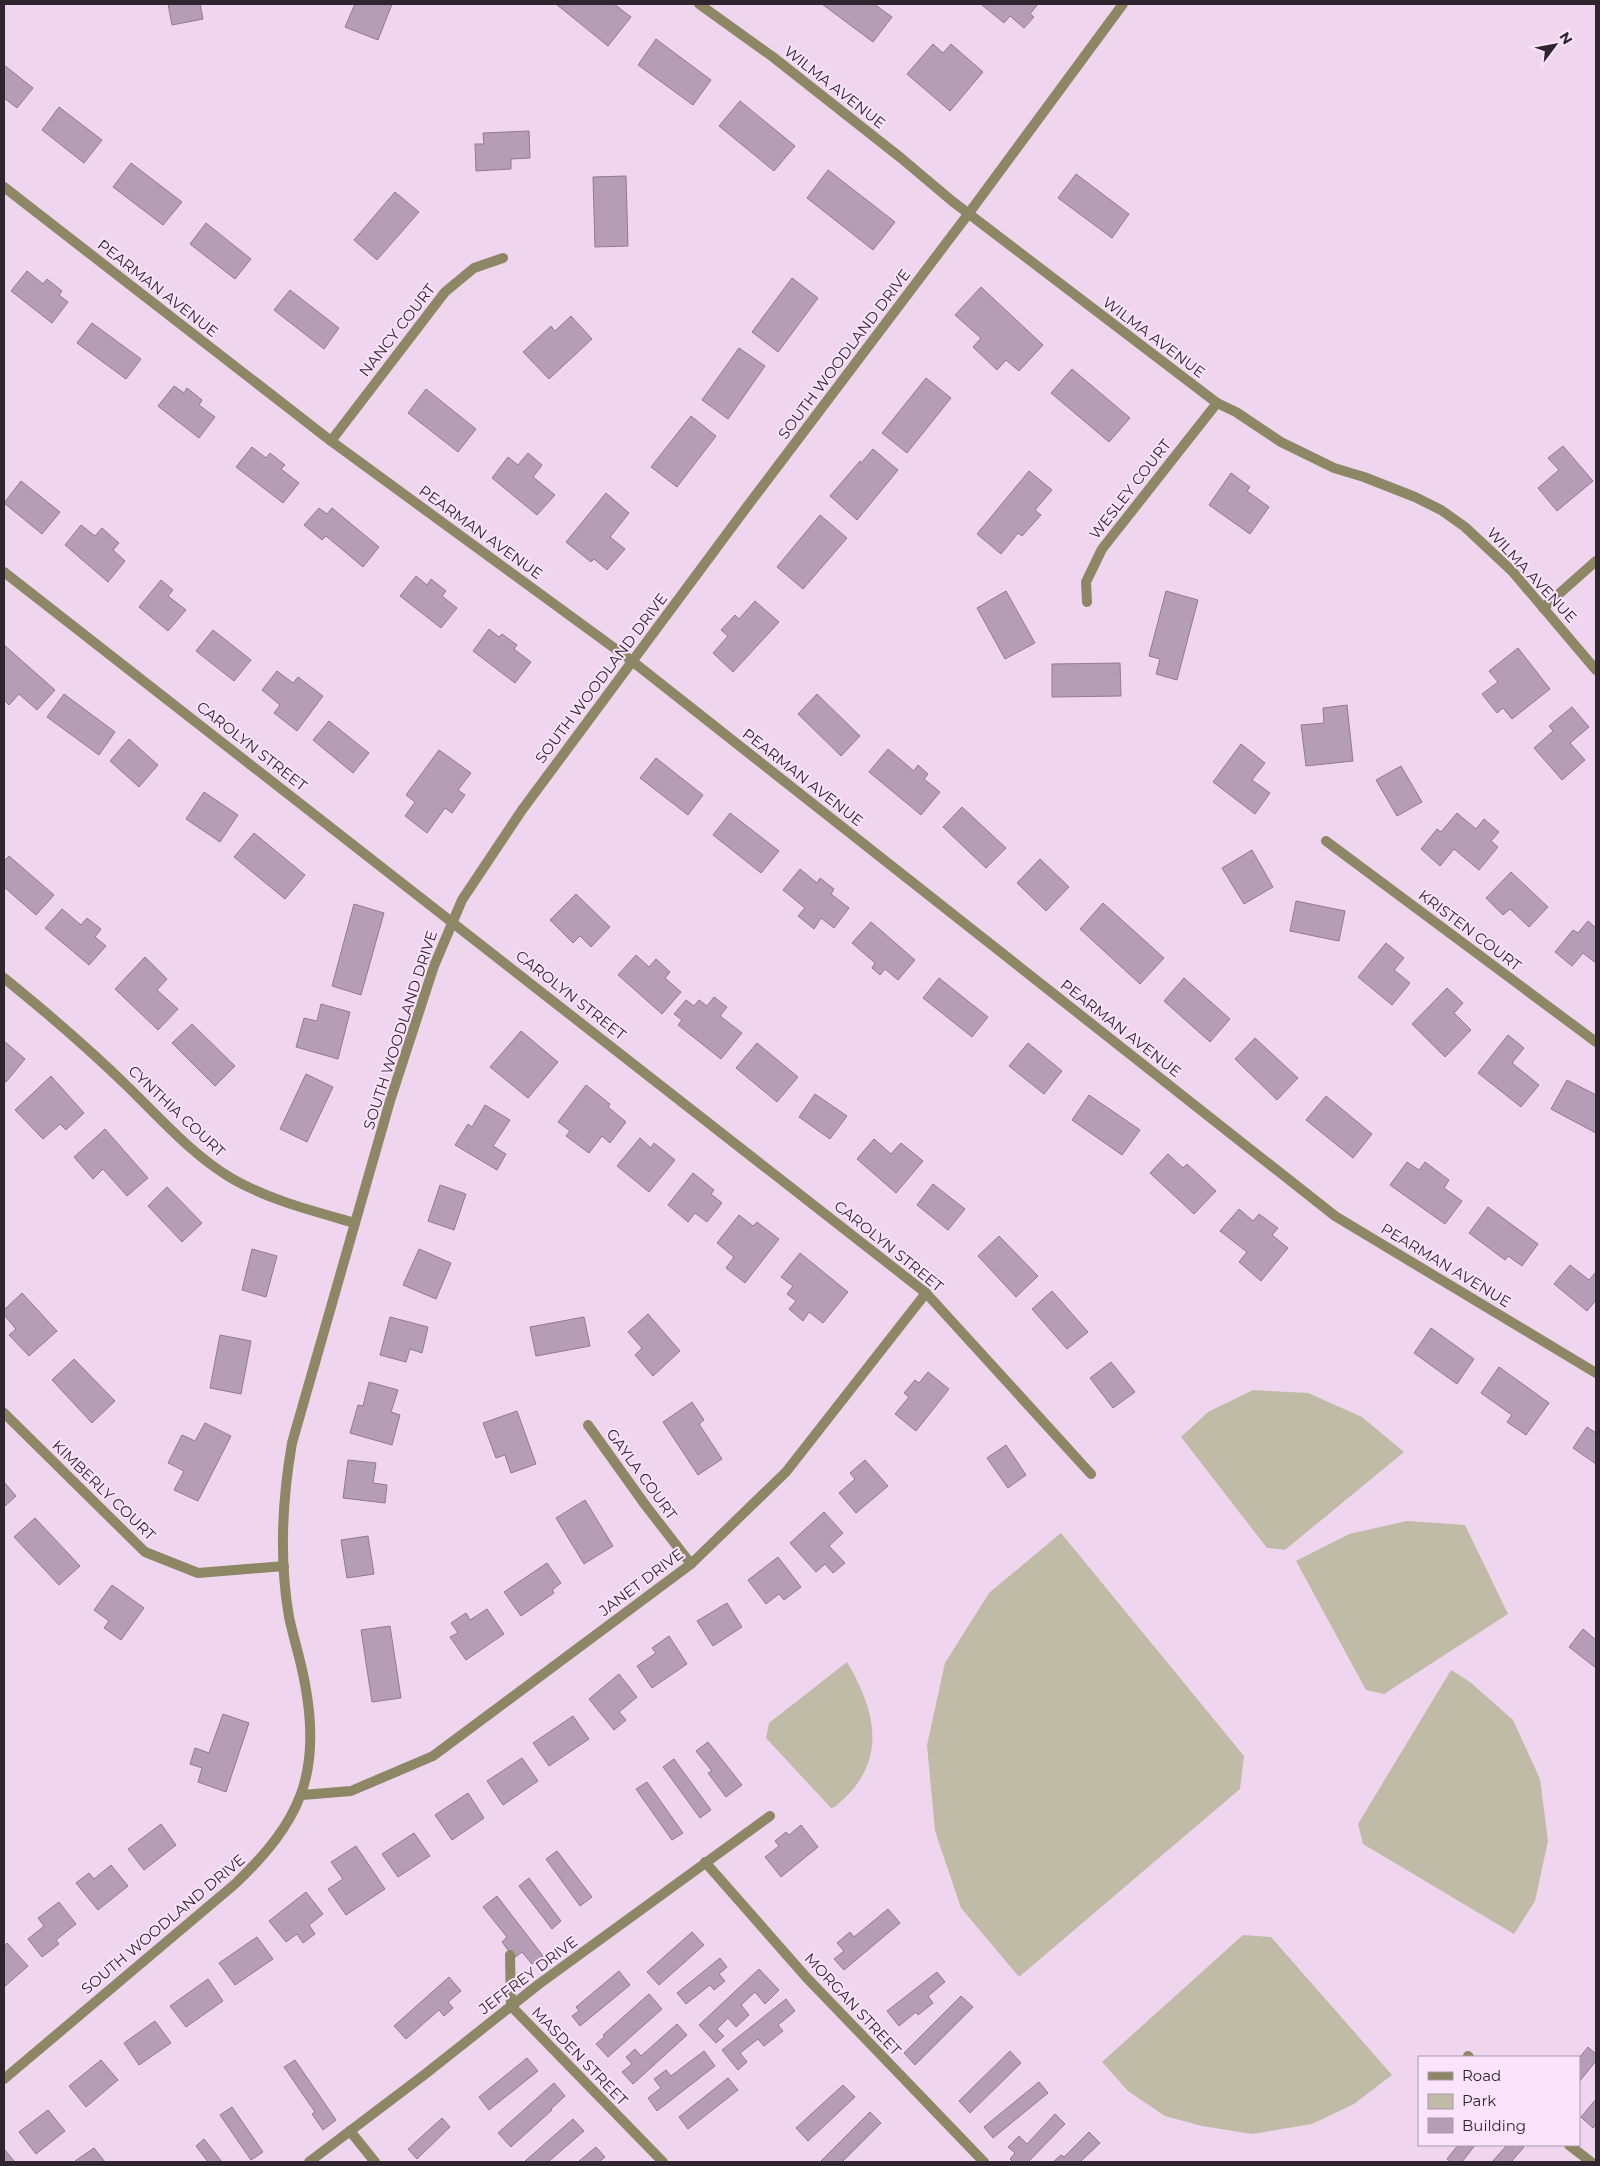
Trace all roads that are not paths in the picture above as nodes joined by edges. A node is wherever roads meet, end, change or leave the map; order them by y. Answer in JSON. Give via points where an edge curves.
{"nodes":[{"id":1,"x":699,"y":4,"type":"edge"},
{"id":2,"x":1122,"y":4,"type":"edge"},
{"id":3,"x":4,"y":187,"type":"edge"},
{"id":4,"x":969,"y":213,"type":"junction"},
{"id":5,"x":502,"y":258,"type":"dead end"},
{"id":6,"x":1217,"y":403,"type":"junction"},
{"id":7,"x":331,"y":440,"type":"junction"},
{"id":8,"x":1596,"y":560,"type":"edge"},
{"id":9,"x":4,"y":572,"type":"edge"},
{"id":10,"x":1086,"y":602,"type":"dead end"},
{"id":11,"x":1543,"y":608,"type":"junction"},
{"id":12,"x":632,"y":661,"type":"junction"},
{"id":13,"x":1596,"y":670,"type":"edge"},
{"id":14,"x":1326,"y":841,"type":"dead end"},
{"id":15,"x":452,"y":921,"type":"junction"},
{"id":16,"x":4,"y":978,"type":"edge"},
{"id":17,"x":1596,"y":1042,"type":"edge"},
{"id":18,"x":355,"y":1223,"type":"junction"},
{"id":19,"x":926,"y":1293,"type":"junction"},
{"id":20,"x":1596,"y":1373,"type":"edge"},
{"id":21,"x":4,"y":1413,"type":"edge"},
{"id":22,"x":588,"y":1425,"type":"dead end"},
{"id":23,"x":1091,"y":1474,"type":"dead end"},
{"id":24,"x":691,"y":1564,"type":"junction"},
{"id":25,"x":284,"y":1566,"type":"junction"},
{"id":26,"x":302,"y":1795,"type":"junction"},
{"id":27,"x":770,"y":1816,"type":"dead end"},
{"id":28,"x":705,"y":1862,"type":"junction"},
{"id":29,"x":510,"y":1955,"type":"dead end"},
{"id":30,"x":511,"y":2006,"type":"junction"},
{"id":31,"x":4,"y":2079,"type":"edge"},
{"id":32,"x":350,"y":2131,"type":"junction"},
{"id":33,"x":1570,"y":2146,"type":"edge"},
{"id":34,"x":309,"y":2162,"type":"edge"},
{"id":35,"x":375,"y":2162,"type":"edge"},
{"id":36,"x":663,"y":2162,"type":"edge"},
{"id":37,"x":984,"y":2162,"type":"edge"},
{"id":38,"x":1591,"y":2162,"type":"edge"}],
"edges":[{"from":1,"to":4,"type":"street","name":"WILMA AVENUE","via":[[773,57]]},
{"from":2,"to":4,"type":"street","name":"SOUTH WOODLAND DRIVE"},
{"from":3,"to":7,"type":"street","name":"PEARMAN AVENUE"},
{"from":4,"to":6,"type":"street","name":"WILMA AVENUE"},
{"from":4,"to":12,"type":"street","name":"SOUTH WOODLAND DRIVE"},
{"from":5,"to":7,"type":"street","name":"NANCY COURT","via":[[474,268],[445,292]]},
{"from":6,"to":10,"type":"street","name":"WESLEY COURT","via":[[1102,549],[1086,582]]},
{"from":6,"to":11,"type":"street","name":"WILMA AVENUE","via":[[1281,442],[1334,468],[1441,510],[1491,550]]},
{"from":7,"to":12,"type":"street","name":"PEARMAN AVENUE"},
{"from":8,"to":11,"type":"street"},
{"from":9,"to":15,"type":"street","name":"CAROLYN STREET"},
{"from":11,"to":13,"type":"street","name":"WILMA AVENUE"},
{"from":12,"to":15,"type":"street","name":"SOUTH WOODLAND DRIVE","via":[[481,869]]},
{"from":12,"to":20,"type":"street","name":"PEARMAN AVENUE","via":[[1335,1216]]},
{"from":14,"to":17,"type":"street","name":"KRISTEN COURT"},
{"from":15,"to":18,"type":"street","name":"SOUTH WOODLAND DRIVE","via":[[390,1101]]},
{"from":15,"to":19,"type":"street","name":"CAROLYN STREET"},
{"from":16,"to":18,"type":"street","name":"CYNTHIA COURT","via":[[60,1023],[213,1166],[264,1194]]},
{"from":18,"to":25,"type":"street","name":"SOUTH WOODLAND DRIVE","via":[[292,1443],[282,1514]]},
{"from":19,"to":23,"type":"street","name":"CAROLYN STREET"},
{"from":19,"to":24,"type":"street","name":"JANET DRIVE","via":[[786,1472]]},
{"from":21,"to":25,"type":"street","name":"KIMBERLY COURT","via":[[145,1552],[198,1573]]},
{"from":22,"to":24,"type":"street","name":"GAYLA COURT"},
{"from":24,"to":26,"type":"street","name":"JANET DRIVE","via":[[434,1756],[351,1791]]},
{"from":25,"to":26,"type":"street","name":"SOUTH WOODLAND DRIVE","via":[[289,1617],[310,1716],[311,1748]]},
{"from":26,"to":31,"type":"street","name":"SOUTH WOODLAND DRIVE","via":[[279,1837],[235,1884]]},
{"from":27,"to":28,"type":"street","name":"JEFFREY DRIVE"},
{"from":28,"to":30,"type":"street","name":"JEFFREY DRIVE"},
{"from":28,"to":37,"type":"street","name":"MORGAN STREET","via":[[806,1977]]},
{"from":29,"to":30,"type":"street","name":"MASDEN STREET"},
{"from":30,"to":32,"type":"street","name":"JEFFREY DRIVE"},
{"from":30,"to":36,"type":"street","name":"MASDEN STREET"},
{"from":32,"to":34,"type":"street","name":"JEFFREY DRIVE"},
{"from":32,"to":35,"type":"street"},
{"from":33,"to":38,"type":"street"}]}
